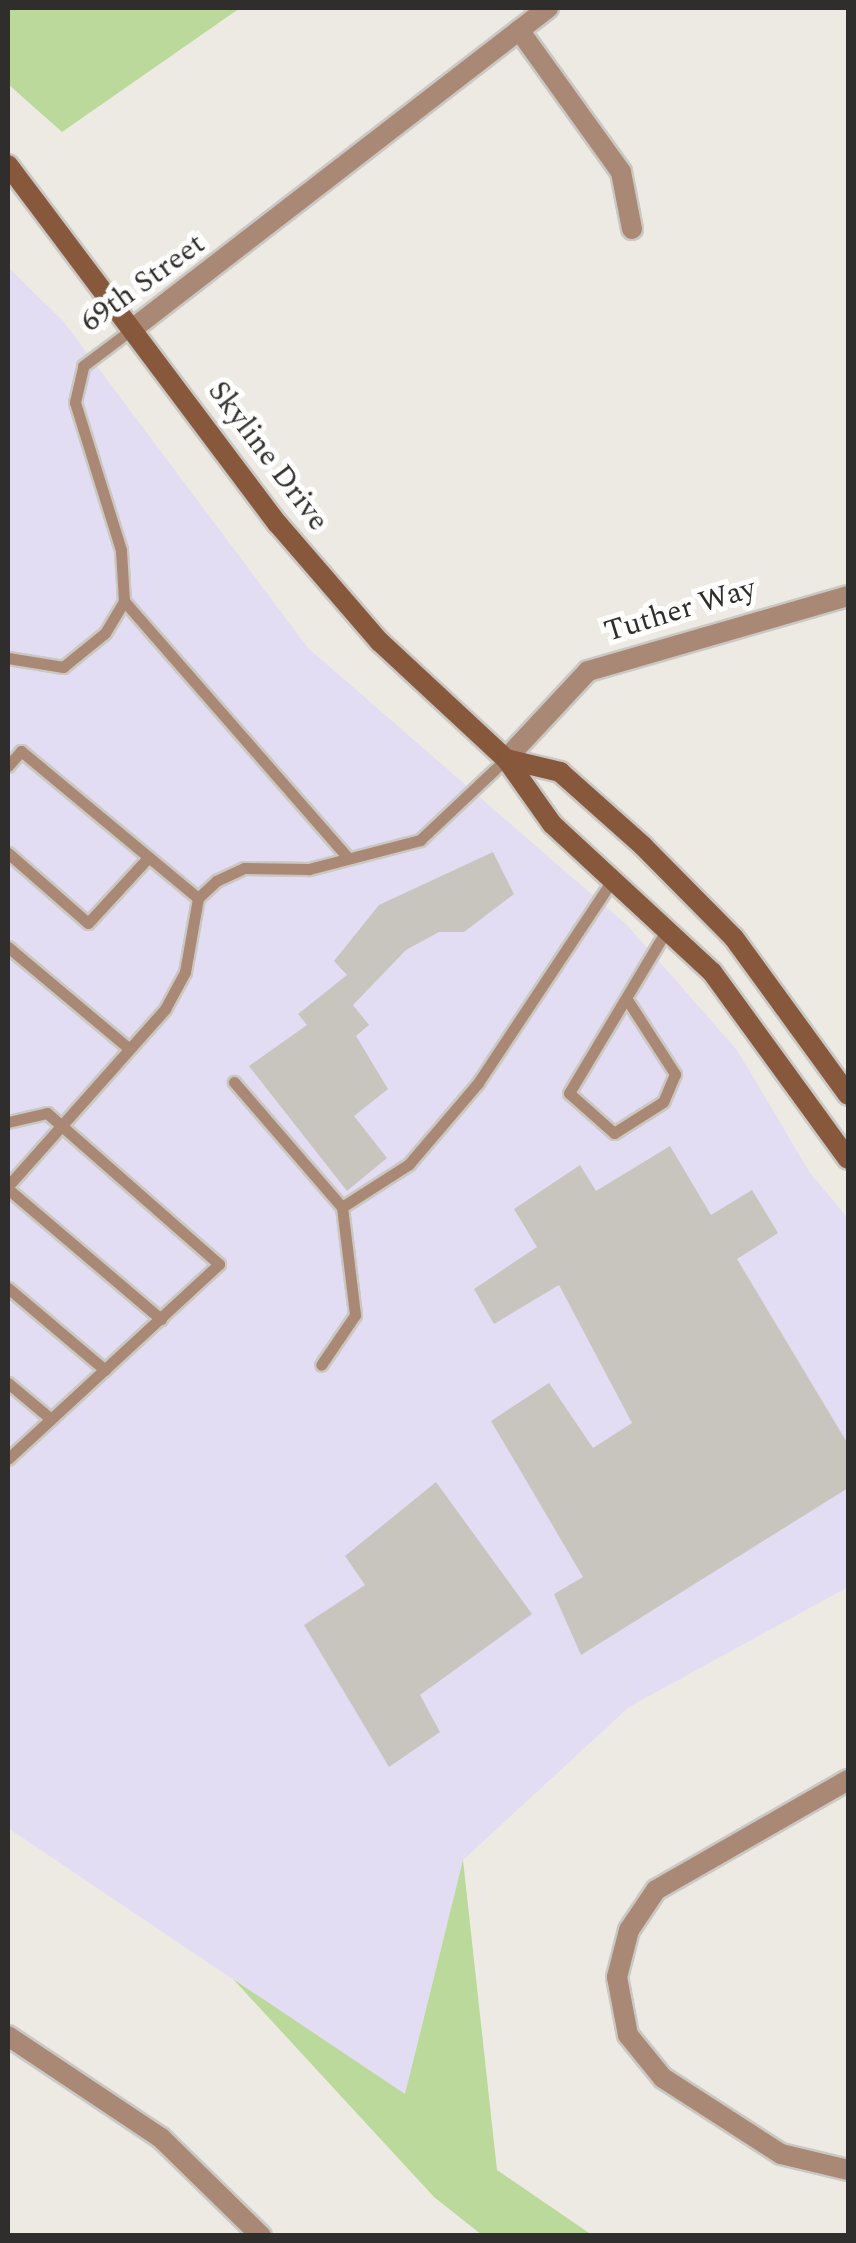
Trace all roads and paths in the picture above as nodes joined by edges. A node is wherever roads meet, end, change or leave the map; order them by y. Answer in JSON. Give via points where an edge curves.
{"nodes":[{"id":1,"x":548,"y":8,"type":"edge"},
{"id":2,"x":519,"y":30,"type":"junction"},
{"id":3,"x":8,"y":165,"type":"edge"},
{"id":4,"x":632,"y":229,"type":"dead end"},
{"id":5,"x":135,"y":327,"type":"junction"},
{"id":6,"x":848,"y":596,"type":"edge"},
{"id":7,"x":124,"y":602,"type":"junction"},
{"id":8,"x":8,"y":658,"type":"edge"},
{"id":9,"x":506,"y":759,"type":"junction"},
{"id":10,"x":8,"y":766,"type":"edge"},
{"id":11,"x":8,"y":854,"type":"edge"},
{"id":12,"x":348,"y":858,"type":"junction"},
{"id":13,"x":146,"y":860,"type":"junction"},
{"id":14,"x":614,"y":879,"type":"junction"},
{"id":15,"x":198,"y":898,"type":"junction"},
{"id":16,"x":667,"y":929,"type":"junction"},
{"id":17,"x":8,"y":948,"type":"edge"},
{"id":18,"x":628,"y":1001,"type":"junction"},
{"id":19,"x":127,"y":1047,"type":"junction"},
{"id":20,"x":234,"y":1082,"type":"dead end"},
{"id":21,"x":848,"y":1095,"type":"edge"},
{"id":22,"x":8,"y":1122,"type":"edge"},
{"id":23,"x":58,"y":1124,"type":"junction"},
{"id":24,"x":848,"y":1159,"type":"edge"},
{"id":25,"x":8,"y":1187,"type":"edge"},
{"id":26,"x":342,"y":1207,"type":"junction"},
{"id":27,"x":8,"y":1288,"type":"edge"},
{"id":28,"x":161,"y":1319,"type":"junction"},
{"id":29,"x":321,"y":1365,"type":"dead end"},
{"id":30,"x":105,"y":1370,"type":"junction"},
{"id":31,"x":8,"y":1382,"type":"edge"},
{"id":32,"x":51,"y":1419,"type":"junction"},
{"id":33,"x":8,"y":1459,"type":"edge"},
{"id":34,"x":848,"y":1780,"type":"edge"},
{"id":35,"x":8,"y":2036,"type":"edge"},
{"id":36,"x":848,"y":2170,"type":"edge"},
{"id":37,"x":261,"y":2236,"type":"edge"}],
"edges":[{"from":1,"to":2,"type":"street","name":"69th Street"},
{"from":2,"to":4,"type":"street","via":[[621,172]]},
{"from":2,"to":5,"type":"street","name":"69th Street"},
{"from":3,"to":5,"type":"main road","name":"Skyline Drive"},
{"from":5,"to":7,"type":"lane","name":"69th Street","via":[[83,366],[74,402],[121,550]]},
{"from":5,"to":9,"type":"main road","name":"Skyline Drive","via":[[290,539],[380,642]]},
{"from":6,"to":9,"type":"street","name":"Tuther Way","via":[[588,670]]},
{"from":7,"to":8,"type":"lane","via":[[105,633],[63,667]]},
{"from":7,"to":12,"type":"lane"},
{"from":9,"to":12,"type":"lane","via":[[420,840]]},
{"from":9,"to":14,"type":"main road","name":"Skyline Drive","via":[[552,824]]},
{"from":9,"to":21,"type":"main road","name":"Skyline Drive","via":[[560,772],[643,846],[734,938]]},
{"from":10,"to":13,"type":"lane","via":[[21,751]]},
{"from":11,"to":13,"type":"lane","via":[[88,922]]},
{"from":12,"to":15,"type":"lane","via":[[244,868]]},
{"from":13,"to":15,"type":"lane"},
{"from":14,"to":16,"type":"main road","name":"Skyline Drive"},
{"from":14,"to":26,"type":"lane","via":[[478,1083],[409,1164]]},
{"from":15,"to":19,"type":"lane","via":[[178,990]]},
{"from":16,"to":18,"type":"lane"},
{"from":16,"to":24,"type":"main road","name":"Skyline Drive","via":[[731,994]]},
{"from":17,"to":19,"type":"lane"},
{"from":18,"to":18,"type":"lane","via":[[570,1093],[614,1133],[663,1102],[674,1074]]},
{"from":19,"to":23,"type":"lane"},
{"from":20,"to":26,"type":"lane"},
{"from":22,"to":23,"type":"lane","via":[[47,1113]]},
{"from":23,"to":25,"type":"lane"},
{"from":23,"to":28,"type":"lane","via":[[219,1264]]},
{"from":25,"to":28,"type":"lane"},
{"from":26,"to":29,"type":"lane","via":[[355,1315]]},
{"from":27,"to":30,"type":"lane"},
{"from":28,"to":30,"type":"lane"},
{"from":30,"to":32,"type":"lane"},
{"from":31,"to":32,"type":"lane"},
{"from":32,"to":33,"type":"lane"},
{"from":34,"to":36,"type":"street","via":[[675,1875],[641,1909],[617,1976],[636,2053],[781,2154]]},
{"from":35,"to":37,"type":"street","via":[[161,2138]]}]}
